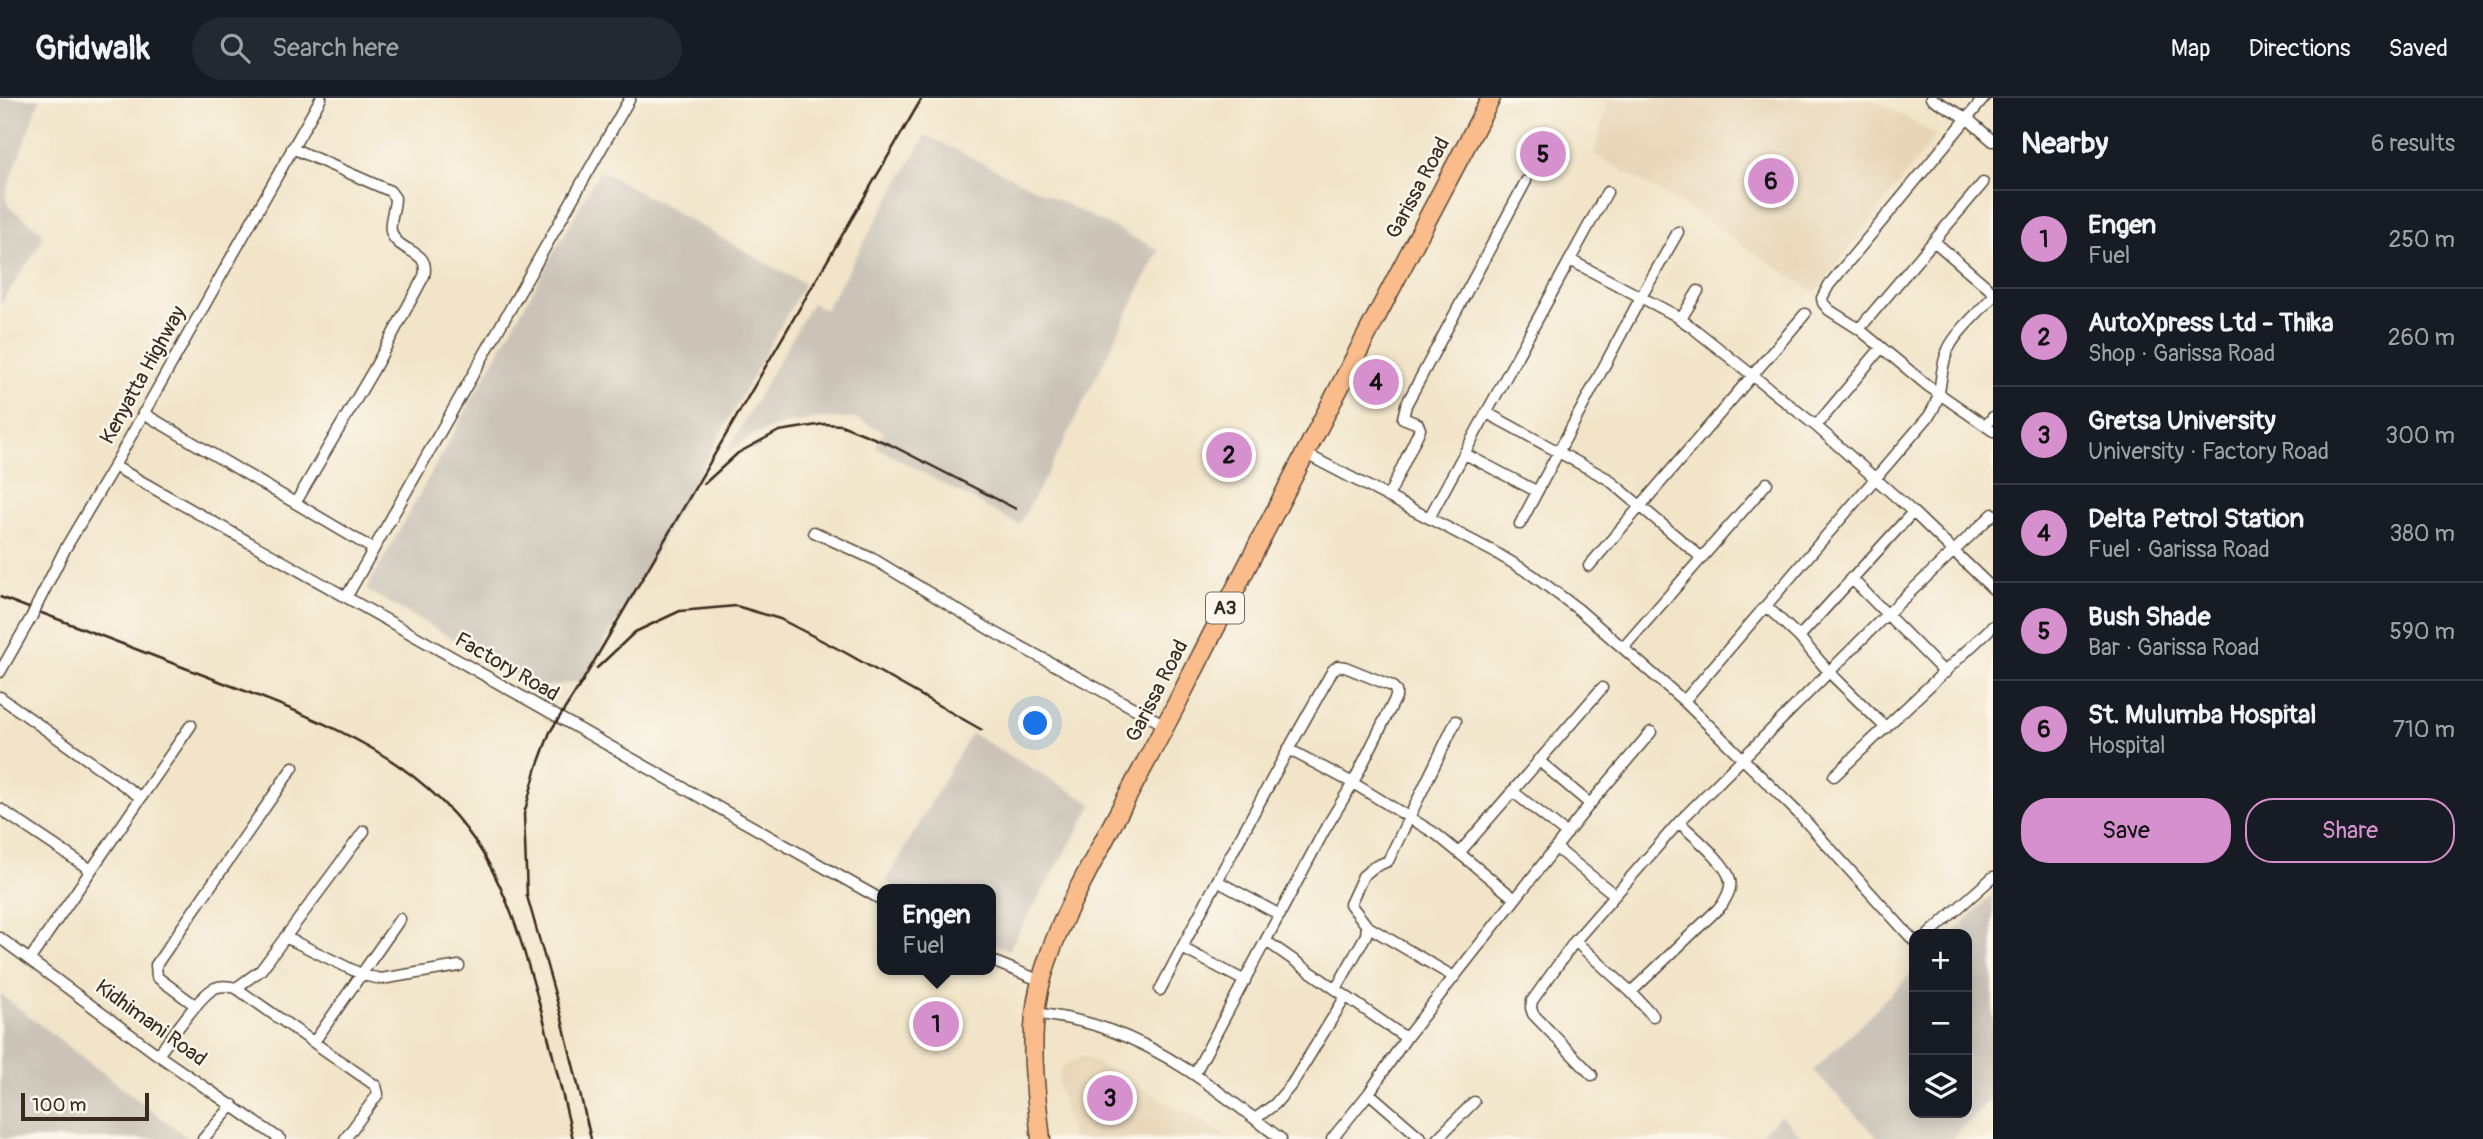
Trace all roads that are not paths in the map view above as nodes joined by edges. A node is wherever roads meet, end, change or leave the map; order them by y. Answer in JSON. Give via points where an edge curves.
{"nodes":[{"id":1,"x":321,"y":98,"type":"edge"},
{"id":2,"x":630,"y":98,"type":"edge"},
{"id":3,"x":1491,"y":98,"type":"edge"},
{"id":4,"x":1931,"y":98,"type":"edge"},
{"id":5,"x":1983,"y":98,"type":"edge"},
{"id":6,"x":1968,"y":119,"type":"junction"},
{"id":7,"x":1993,"y":141,"type":"edge"},
{"id":8,"x":292,"y":148,"type":"junction"},
{"id":9,"x":1526,"y":181,"type":"dead end"},
{"id":10,"x":1983,"y":183,"type":"dead end"},
{"id":11,"x":1607,"y":192,"type":"dead end"},
{"id":12,"x":1678,"y":232,"type":"dead end"},
{"id":13,"x":1935,"y":242,"type":"junction"},
{"id":14,"x":1570,"y":260,"type":"junction"},
{"id":15,"x":1698,"y":291,"type":"dead end"},
{"id":16,"x":1993,"y":294,"type":"edge"},
{"id":17,"x":1641,"y":297,"type":"junction"},
{"id":18,"x":1805,"y":314,"type":"dead end"},
{"id":19,"x":1681,"y":319,"type":"junction"},
{"id":20,"x":1859,"y":329,"type":"junction"},
{"id":21,"x":1881,"y":348,"type":"junction"},
{"id":22,"x":1753,"y":376,"type":"junction"},
{"id":23,"x":1940,"y":394,"type":"junction"},
{"id":24,"x":143,"y":413,"type":"junction"},
{"id":25,"x":1487,"y":413,"type":"junction"},
{"id":26,"x":1991,"y":425,"type":"edge"},
{"id":27,"x":1815,"y":426,"type":"junction"},
{"id":28,"x":1558,"y":451,"type":"junction"},
{"id":29,"x":1304,"y":453,"type":"junction"},
{"id":30,"x":1465,"y":454,"type":"junction"},
{"id":31,"x":114,"y":466,"type":"junction"},
{"id":32,"x":1876,"y":477,"type":"junction"},
{"id":33,"x":1767,"y":483,"type":"dead end"},
{"id":34,"x":1536,"y":491,"type":"junction"},
{"id":35,"x":1388,"y":497,"type":"junction"},
{"id":36,"x":296,"y":502,"type":"junction"},
{"id":37,"x":1640,"y":507,"type":"junction"},
{"id":38,"x":1913,"y":512,"type":"junction"},
{"id":39,"x":1993,"y":514,"type":"edge"},
{"id":40,"x":1429,"y":518,"type":"junction"},
{"id":41,"x":1520,"y":524,"type":"dead end"},
{"id":42,"x":814,"y":532,"type":"dead end"},
{"id":43,"x":373,"y":549,"type":"junction"},
{"id":44,"x":1954,"y":550,"type":"junction"},
{"id":45,"x":1702,"y":558,"type":"junction"},
{"id":46,"x":1588,"y":566,"type":"dead end"},
{"id":47,"x":1851,"y":578,"type":"junction"},
{"id":48,"x":1993,"y":589,"type":"edge"},
{"id":49,"x":347,"y":596,"type":"junction"},
{"id":50,"x":1766,"y":606,"type":"junction"},
{"id":51,"x":1886,"y":615,"type":"junction"},
{"id":52,"x":1993,"y":626,"type":"edge"},
{"id":53,"x":1799,"y":637,"type":"junction"},
{"id":54,"x":1623,"y":648,"type":"junction"},
{"id":55,"x":0,"y":672,"type":"edge"},
{"id":56,"x":1829,"y":672,"type":"junction"},
{"id":57,"x":1945,"y":673,"type":"junction"},
{"id":58,"x":1602,"y":688,"type":"dead end"},
{"id":59,"x":0,"y":697,"type":"edge"},
{"id":60,"x":1684,"y":702,"type":"junction"},
{"id":61,"x":1456,"y":721,"type":"dead end"},
{"id":62,"x":191,"y":725,"type":"dead end"},
{"id":63,"x":1166,"y":725,"type":"junction"},
{"id":64,"x":1886,"y":728,"type":"junction"},
{"id":65,"x":1651,"y":732,"type":"dead end"},
{"id":66,"x":1288,"y":749,"type":"junction"},
{"id":67,"x":1742,"y":758,"type":"junction"},
{"id":68,"x":1538,"y":760,"type":"junction"},
{"id":69,"x":293,"y":767,"type":"dead end"},
{"id":70,"x":1834,"y":776,"type":"dead end"},
{"id":71,"x":1353,"y":783,"type":"junction"},
{"id":72,"x":1512,"y":791,"type":"junction"},
{"id":73,"x":140,"y":797,"type":"junction"},
{"id":74,"x":1590,"y":804,"type":"junction"},
{"id":75,"x":0,"y":809,"type":"edge"},
{"id":76,"x":1409,"y":816,"type":"junction"},
{"id":77,"x":1679,"y":822,"type":"junction"},
{"id":78,"x":364,"y":831,"type":"dead end"},
{"id":79,"x":1567,"y":834,"type":"junction"},
{"id":80,"x":1556,"y":848,"type":"junction"},
{"id":81,"x":1460,"y":852,"type":"junction"},
{"id":82,"x":91,"y":870,"type":"junction"},
{"id":83,"x":1993,"y":877,"type":"edge"},
{"id":84,"x":1217,"y":881,"type":"junction"},
{"id":85,"x":1615,"y":895,"type":"junction"},
{"id":86,"x":877,"y":897,"type":"edge"},
{"id":87,"x":1516,"y":899,"type":"junction"},
{"id":88,"x":1280,"y":915,"type":"junction"},
{"id":89,"x":400,"y":919,"type":"dead end"},
{"id":90,"x":1367,"y":926,"type":"junction"},
{"id":91,"x":1935,"y":929,"type":"edge"},
{"id":92,"x":1909,"y":935,"type":"edge"},
{"id":93,"x":285,"y":937,"type":"junction"},
{"id":94,"x":0,"y":938,"type":"edge"},
{"id":95,"x":1575,"y":940,"type":"junction"},
{"id":96,"x":1266,"y":941,"type":"junction"},
{"id":97,"x":1182,"y":948,"type":"junction"},
{"id":98,"x":30,"y":959,"type":"junction"},
{"id":99,"x":996,"y":962,"type":"edge"},
{"id":100,"x":459,"y":966,"type":"dead end"},
{"id":101,"x":363,"y":975,"type":"junction"},
{"id":102,"x":1454,"y":977,"type":"junction"},
{"id":103,"x":1041,"y":981,"type":"junction"},
{"id":104,"x":1245,"y":981,"type":"junction"},
{"id":105,"x":236,"y":988,"type":"junction"},
{"id":106,"x":1336,"y":989,"type":"junction"},
{"id":107,"x":1160,"y":990,"type":"dead end"},
{"id":108,"x":1631,"y":992,"type":"junction"},
{"id":109,"x":1346,"y":996,"type":"junction"},
{"id":110,"x":196,"y":1006,"type":"junction"},
{"id":111,"x":1036,"y":1013,"type":"junction"},
{"id":112,"x":1653,"y":1016,"type":"dead end"},
{"id":113,"x":1406,"y":1038,"type":"junction"},
{"id":114,"x":314,"y":1042,"type":"junction"},
{"id":115,"x":158,"y":1055,"type":"junction"},
{"id":116,"x":1195,"y":1073,"type":"junction"},
{"id":117,"x":1591,"y":1075,"type":"dead end"},
{"id":118,"x":1369,"y":1093,"type":"junction"},
{"id":119,"x":1474,"y":1102,"type":"dead end"},
{"id":120,"x":233,"y":1104,"type":"junction"},
{"id":121,"x":1255,"y":1119,"type":"junction"},
{"id":122,"x":203,"y":1139,"type":"edge"},
{"id":123,"x":280,"y":1139,"type":"edge"},
{"id":124,"x":345,"y":1139,"type":"edge"},
{"id":125,"x":1041,"y":1139,"type":"edge"},
{"id":126,"x":1281,"y":1139,"type":"edge"},
{"id":127,"x":1332,"y":1139,"type":"edge"},
{"id":128,"x":1422,"y":1139,"type":"edge"},
{"id":129,"x":1437,"y":1139,"type":"edge"}],
"edges":[{"from":1,"to":8,"type":"street","name":"Kenyatta Highway"},
{"from":2,"to":43,"type":"street"},
{"from":3,"to":29,"type":"highway","name":"Garissa Road","number":"A3"},
{"from":4,"to":6,"type":"street"},
{"from":5,"to":6,"type":"street"},
{"from":6,"to":7,"type":"street"},
{"from":6,"to":20,"type":"street","via":[[1823,293],[1829,310]]},
{"from":8,"to":24,"type":"street","name":"Kenyatta Highway"},
{"from":8,"to":36,"type":"street","via":[[390,191],[395,198],[394,239],[424,260],[426,267],[374,369]]},
{"from":9,"to":35,"type":"street","via":[[1406,405],[1403,418],[1420,429]]},
{"from":10,"to":13,"type":"street"},
{"from":11,"to":14,"type":"street"},
{"from":12,"to":17,"type":"street"},
{"from":13,"to":16,"type":"street"},
{"from":13,"to":20,"type":"street"},
{"from":14,"to":17,"type":"street"},
{"from":14,"to":25,"type":"street"},
{"from":15,"to":19,"type":"street"},
{"from":16,"to":23,"type":"street","via":[[1950,347],[1941,372]]},
{"from":17,"to":19,"type":"street"},
{"from":17,"to":28,"type":"street"},
{"from":18,"to":22,"type":"street"},
{"from":19,"to":22,"type":"street"},
{"from":20,"to":21,"type":"street"},
{"from":21,"to":23,"type":"street"},
{"from":21,"to":27,"type":"street"},
{"from":22,"to":27,"type":"street"},
{"from":22,"to":37,"type":"street"},
{"from":23,"to":26,"type":"street"},
{"from":23,"to":32,"type":"street","via":[[1929,415]]},
{"from":24,"to":31,"type":"street","name":"Kenyatta Highway"},
{"from":24,"to":36,"type":"street"},
{"from":25,"to":28,"type":"street"},
{"from":25,"to":30,"type":"street"},
{"from":27,"to":32,"type":"street"},
{"from":28,"to":34,"type":"street"},
{"from":28,"to":37,"type":"street","via":[[1608,479]]},
{"from":29,"to":35,"type":"street"},
{"from":29,"to":63,"type":"highway","name":"Garissa Road","number":"A3"},
{"from":30,"to":34,"type":"street"},
{"from":30,"to":40,"type":"street"},
{"from":31,"to":49,"type":"street","name":"Factory Road"},
{"from":31,"to":55,"type":"street","name":"Kenyatta Highway","bridge":true},
{"from":32,"to":38,"type":"street"},
{"from":32,"to":50,"type":"street"},
{"from":33,"to":45,"type":"street"},
{"from":34,"to":41,"type":"street"},
{"from":35,"to":40,"type":"street"},
{"from":36,"to":43,"type":"street"},
{"from":37,"to":45,"type":"street"},
{"from":37,"to":46,"type":"street"},
{"from":38,"to":44,"type":"street"},
{"from":38,"to":47,"type":"street"},
{"from":39,"to":44,"type":"street"},
{"from":40,"to":54,"type":"street","via":[[1531,574]]},
{"from":42,"to":63,"type":"street","via":[[875,560],[992,631]]},
{"from":43,"to":49,"type":"street"},
{"from":44,"to":48,"type":"street"},
{"from":44,"to":51,"type":"street"},
{"from":45,"to":54,"type":"street"},
{"from":47,"to":51,"type":"street"},
{"from":47,"to":53,"type":"street"},
{"from":49,"to":86,"type":"street","name":"Factory Road"},
{"from":50,"to":53,"type":"street"},
{"from":50,"to":60,"type":"street"},
{"from":51,"to":56,"type":"street"},
{"from":51,"to":57,"type":"street"},
{"from":52,"to":57,"type":"street"},
{"from":53,"to":56,"type":"street"},
{"from":54,"to":60,"type":"street"},
{"from":56,"to":64,"type":"street"},
{"from":56,"to":67,"type":"street"},
{"from":57,"to":64,"type":"street"},
{"from":58,"to":68,"type":"street"},
{"from":59,"to":73,"type":"street"},
{"from":60,"to":67,"type":"street"},
{"from":61,"to":76,"type":"street"},
{"from":62,"to":73,"type":"street"},
{"from":63,"to":103,"type":"highway","name":"Garissa Road","number":"A3","via":[[1071,902]]},
{"from":64,"to":70,"type":"street"},
{"from":65,"to":74,"type":"street"},
{"from":66,"to":71,"type":"street"},
{"from":66,"to":71,"type":"street","via":[[1338,666],[1392,686],[1396,697]]},
{"from":66,"to":84,"type":"street"},
{"from":67,"to":77,"type":"street"},
{"from":67,"to":92,"type":"street","via":[[1828,844]]},
{"from":68,"to":72,"type":"street"},
{"from":68,"to":74,"type":"street"},
{"from":69,"to":110,"type":"street","via":[[156,965],[157,976]]},
{"from":71,"to":76,"type":"street"},
{"from":71,"to":88,"type":"street"},
{"from":72,"to":79,"type":"street"},
{"from":72,"to":81,"type":"street"},
{"from":73,"to":82,"type":"street"},
{"from":74,"to":79,"type":"street"},
{"from":75,"to":82,"type":"street"},
{"from":76,"to":81,"type":"street"},
{"from":76,"to":90,"type":"street","via":[[1388,862],[1368,870],[1351,897],[1352,908]]},
{"from":77,"to":85,"type":"street"},
{"from":77,"to":108,"type":"street","via":[[1726,870],[1729,893]]},
{"from":78,"to":93,"type":"street"},
{"from":79,"to":80,"type":"street"},
{"from":80,"to":85,"type":"street"},
{"from":80,"to":87,"type":"street"},
{"from":81,"to":87,"type":"street"},
{"from":82,"to":98,"type":"street"},
{"from":83,"to":91,"type":"street"},
{"from":84,"to":88,"type":"street"},
{"from":84,"to":97,"type":"street"},
{"from":85,"to":95,"type":"street"},
{"from":87,"to":102,"type":"street"},
{"from":88,"to":96,"type":"street"},
{"from":89,"to":101,"type":"street"},
{"from":90,"to":102,"type":"street"},
{"from":90,"to":106,"type":"street"},
{"from":93,"to":101,"type":"street"},
{"from":93,"to":105,"type":"street","via":[[261,970]]},
{"from":94,"to":98,"type":"street","name":"Kidhimani Road"},
{"from":95,"to":108,"type":"street"},
{"from":95,"to":117,"type":"street","via":[[1531,1008]]},
{"from":96,"to":104,"type":"street"},
{"from":96,"to":106,"type":"street"},
{"from":97,"to":104,"type":"street"},
{"from":97,"to":107,"type":"street"},
{"from":98,"to":115,"type":"street","name":"Kidhimani Road"},
{"from":99,"to":103,"type":"street"},
{"from":100,"to":101,"type":"street","via":[[382,979]]},
{"from":101,"to":114,"type":"street"},
{"from":102,"to":113,"type":"street"},
{"from":103,"to":111,"type":"highway","name":"Garissa Road","number":"A3"},
{"from":104,"to":116,"type":"street"},
{"from":105,"to":110,"type":"street","via":[[214,988]]},
{"from":105,"to":114,"type":"street"},
{"from":106,"to":109,"type":"street"},
{"from":108,"to":112,"type":"street"},
{"from":109,"to":113,"type":"street"},
{"from":109,"to":121,"type":"street","via":[[1292,1084]]},
{"from":110,"to":115,"type":"street"},
{"from":111,"to":116,"type":"street","via":[[1111,1030]]},
{"from":111,"to":125,"type":"highway","name":"Garissa Road","number":"A3","via":[[1034,1083]]},
{"from":113,"to":118,"type":"street"},
{"from":114,"to":124,"type":"street","via":[[376,1086],[374,1101]]},
{"from":115,"to":120,"type":"street","name":"Kidhimani Road"},
{"from":116,"to":121,"type":"street"},
{"from":118,"to":127,"type":"street"},
{"from":118,"to":128,"type":"street"},
{"from":119,"to":129,"type":"street"},
{"from":120,"to":122,"type":"street"},
{"from":120,"to":123,"type":"street","name":"Kidhimani Road"},
{"from":121,"to":126,"type":"street"}]}
